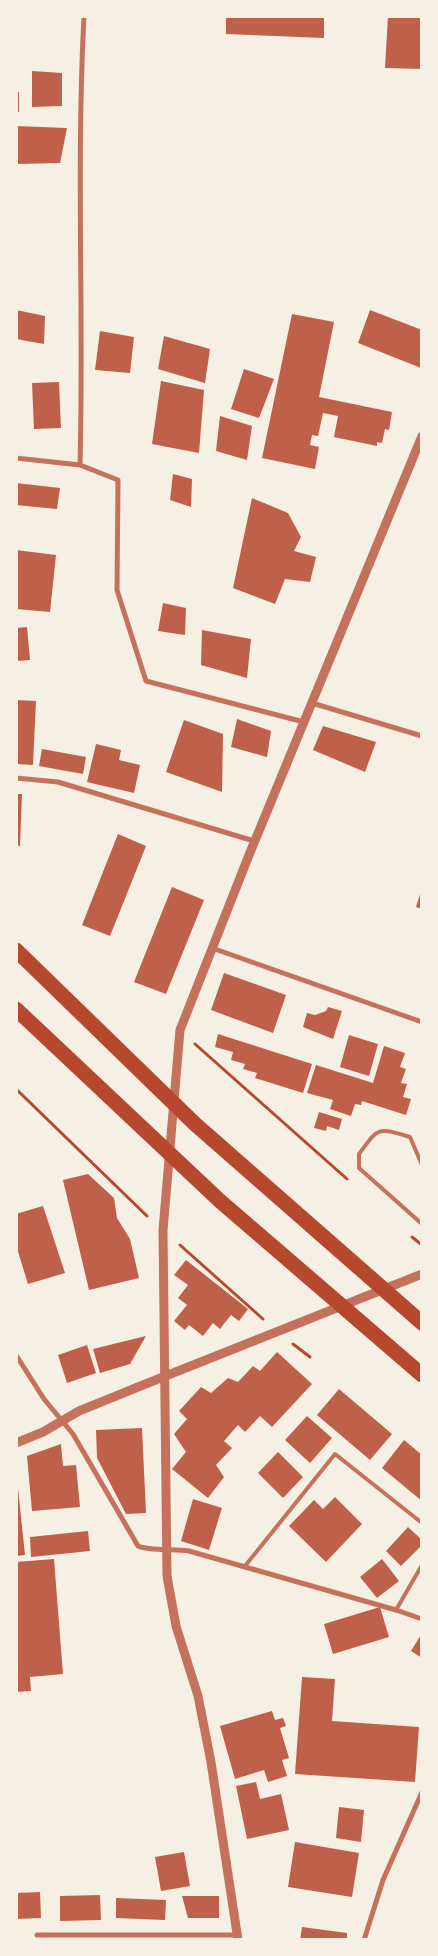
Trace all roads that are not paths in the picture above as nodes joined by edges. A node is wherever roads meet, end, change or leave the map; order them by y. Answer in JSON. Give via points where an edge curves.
{"nodes":[{"id":1,"x":84,"y":16,"type":"edge"},
{"id":2,"x":422,"y":436,"type":"edge"},
{"id":3,"x":16,"y":458,"type":"edge"},
{"id":4,"x":80,"y":465,"type":"junction"},
{"id":5,"x":312,"y":703,"type":"junction"},
{"id":6,"x":304,"y":722,"type":"junction"},
{"id":7,"x":422,"y":736,"type":"edge"},
{"id":8,"x":16,"y":778,"type":"edge"},
{"id":9,"x":254,"y":841,"type":"junction"},
{"id":10,"x":212,"y":948,"type":"junction"},
{"id":11,"x":16,"y":950,"type":"edge"},
{"id":12,"x":16,"y":1009,"type":"edge"},
{"id":13,"x":422,"y":1022,"type":"edge"},
{"id":14,"x":422,"y":1165,"type":"edge"},
{"id":15,"x":422,"y":1224,"type":"edge"},
{"id":16,"x":422,"y":1274,"type":"edge"},
{"id":17,"x":422,"y":1323,"type":"edge"},
{"id":18,"x":16,"y":1355,"type":"edge"},
{"id":19,"x":422,"y":1375,"type":"edge"},
{"id":20,"x":164,"y":1376,"type":"junction"},
{"id":21,"x":63,"y":1421,"type":"junction"},
{"id":22,"x":16,"y":1443,"type":"edge"},
{"id":23,"x":422,"y":1523,"type":"edge"},
{"id":24,"x":166,"y":1548,"type":"junction"},
{"id":25,"x":422,"y":1564,"type":"edge"},
{"id":26,"x":245,"y":1566,"type":"junction"},
{"id":27,"x":396,"y":1610,"type":"junction"},
{"id":28,"x":422,"y":1620,"type":"edge"},
{"id":29,"x":422,"y":1792,"type":"edge"},
{"id":30,"x":37,"y":1935,"type":"dead end"},
{"id":31,"x":238,"y":1937,"type":"edge"},
{"id":32,"x":364,"y":1940,"type":"edge"}],
"edges":[{"from":1,"to":4,"type":"street","via":[[79,106]]},
{"from":2,"to":5,"type":"street"},
{"from":3,"to":4,"type":"street"},
{"from":4,"to":6,"type":"street","via":[[118,480],[118,590],[146,680]]},
{"from":5,"to":6,"type":"street"},
{"from":5,"to":7,"type":"street"},
{"from":6,"to":9,"type":"street"},
{"from":8,"to":9,"type":"street","via":[[58,782]]},
{"from":9,"to":10,"type":"street"},
{"from":10,"to":13,"type":"street"},
{"from":10,"to":20,"type":"street","via":[[180,1030],[176,1060],[164,1214]]},
{"from":11,"to":17,"type":"highway","via":[[195,1124]]},
{"from":12,"to":19,"type":"highway","via":[[220,1200]]},
{"from":14,"to":15,"type":"lane","via":[[410,1137],[386,1129],[377,1131],[359,1154],[359,1168]]},
{"from":16,"to":20,"type":"street"},
{"from":18,"to":21,"type":"street","via":[[44,1399]]},
{"from":20,"to":21,"type":"street","via":[[79,1411]]},
{"from":20,"to":24,"type":"street"},
{"from":21,"to":22,"type":"street"},
{"from":21,"to":24,"type":"street","via":[[138,1546],[144,1549]]},
{"from":23,"to":26,"type":"lane","via":[[335,1454]]},
{"from":24,"to":26,"type":"street"},
{"from":24,"to":31,"type":"street","via":[[172,1609],[198,1696]]},
{"from":25,"to":27,"type":"lane"},
{"from":26,"to":27,"type":"street"},
{"from":27,"to":28,"type":"street"},
{"from":29,"to":32,"type":"street","via":[[383,1880]]},
{"from":30,"to":31,"type":"street"}]}
